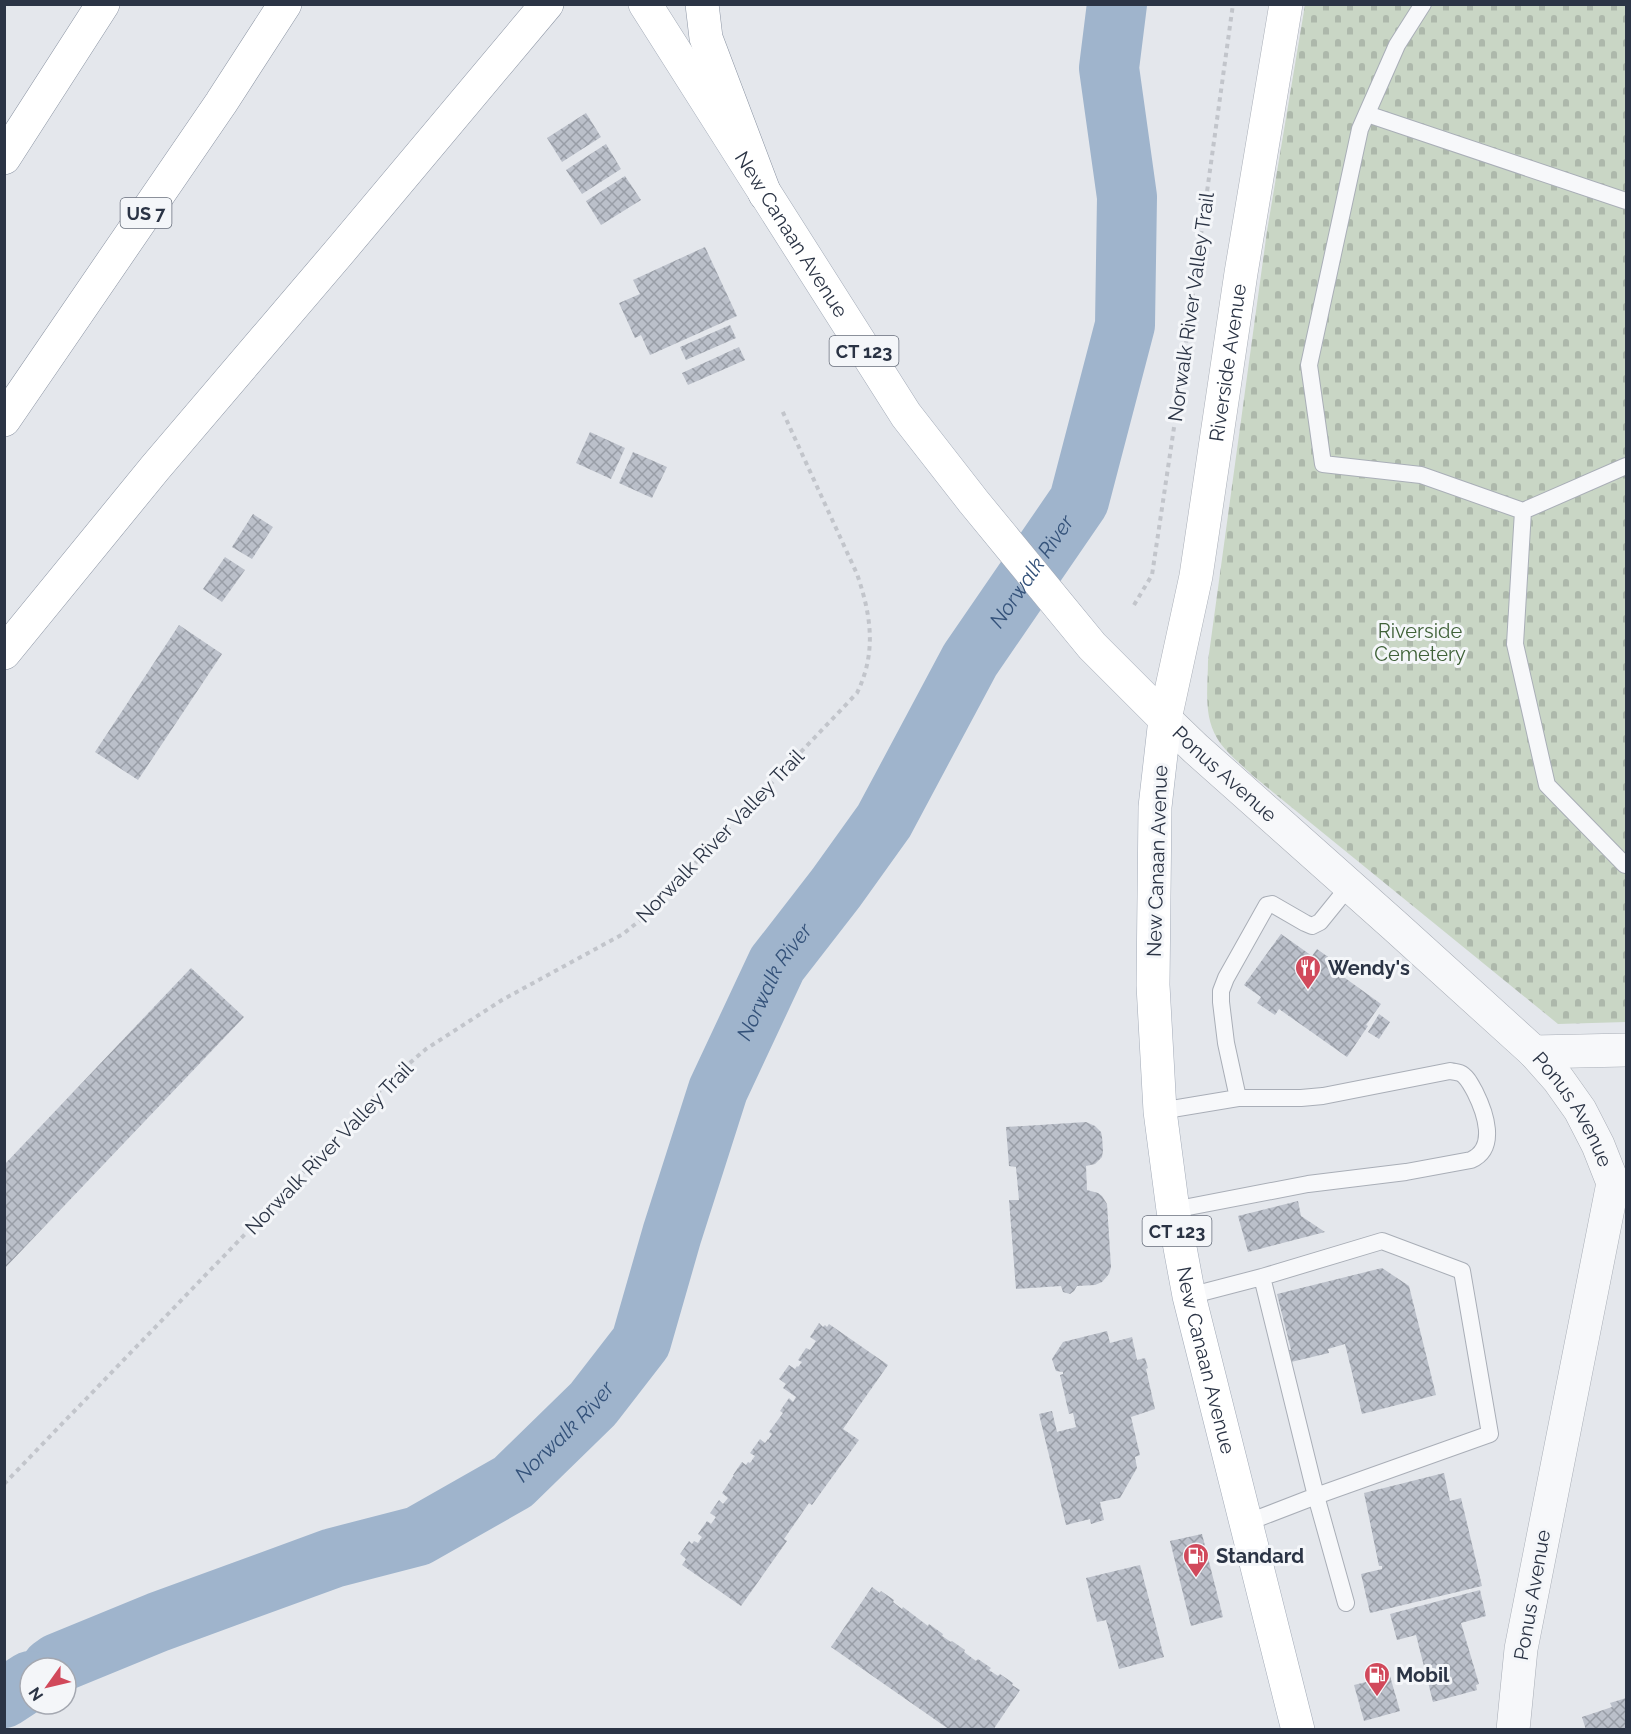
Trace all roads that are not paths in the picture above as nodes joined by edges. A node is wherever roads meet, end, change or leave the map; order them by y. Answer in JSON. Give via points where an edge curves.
{"nodes":[{"id":1,"x":104,"y":4,"type":"edge"},
{"id":2,"x":285,"y":4,"type":"edge"},
{"id":3,"x":547,"y":4,"type":"edge"},
{"id":4,"x":645,"y":4,"type":"edge"},
{"id":5,"x":702,"y":4,"type":"edge"},
{"id":6,"x":1286,"y":4,"type":"edge"},
{"id":7,"x":1424,"y":4,"type":"edge"},
{"id":8,"x":1367,"y":114,"type":"junction"},
{"id":9,"x":4,"y":159,"type":"edge"},
{"id":10,"x":765,"y":194,"type":"junction"},
{"id":11,"x":1626,"y":201,"type":"edge"},
{"id":12,"x":4,"y":420,"type":"edge"},
{"id":13,"x":1626,"y":466,"type":"edge"},
{"id":14,"x":1523,"y":511,"type":"junction"},
{"id":15,"x":4,"y":653,"type":"edge"},
{"id":16,"x":1165,"y":720,"type":"junction"},
{"id":17,"x":1626,"y":864,"type":"edge"},
{"id":18,"x":1350,"y":885,"type":"junction"},
{"id":19,"x":1626,"y":1050,"type":"edge"},
{"id":20,"x":1534,"y":1052,"type":"junction"},
{"id":21,"x":1238,"y":1098,"type":"junction"},
{"id":22,"x":1160,"y":1112,"type":"junction"},
{"id":23,"x":1619,"y":1170,"type":"edge"},
{"id":24,"x":1173,"y":1210,"type":"junction"},
{"id":25,"x":1262,"y":1277,"type":"junction"},
{"id":26,"x":1189,"y":1296,"type":"junction"},
{"id":27,"x":1316,"y":1496,"type":"junction"},
{"id":28,"x":1246,"y":1523,"type":"junction"},
{"id":29,"x":1346,"y":1603,"type":"dead end"},
{"id":30,"x":1298,"y":1730,"type":"edge"},
{"id":31,"x":1513,"y":1730,"type":"edge"}],
"edges":[{"from":1,"to":9,"type":"main road"},
{"from":2,"to":12,"type":"main road","number":"US 7"},
{"from":3,"to":15,"type":"main road"},
{"from":4,"to":10,"type":"main road","name":"New Canaan Avenue","number":"CT 123"},
{"from":5,"to":10,"type":"main road","via":[[706,38]]},
{"from":6,"to":16,"type":"main road","name":"Riverside Avenue","via":[[1196,576]]},
{"from":7,"to":8,"type":"lane","via":[[1397,45]]},
{"from":8,"to":11,"type":"lane"},
{"from":8,"to":14,"type":"lane","via":[[1360,129],[1309,365],[1323,464],[1420,475]]},
{"from":10,"to":16,"type":"main road","name":"New Canaan Avenue","number":"CT 123","via":[[900,407],[1110,666]]},
{"from":13,"to":14,"type":"lane"},
{"from":14,"to":17,"type":"lane","via":[[1515,644],[1547,785]]},
{"from":16,"to":18,"type":"street","name":"Ponus Avenue"},
{"from":16,"to":22,"type":"main road","name":"New Canaan Avenue","number":"CT 123","via":[[1155,819],[1153,985]]},
{"from":18,"to":20,"type":"street","name":"Ponus Avenue"},
{"from":18,"to":21,"type":"lane","via":[[1320,922],[1312,926],[1272,904],[1268,906],[1226,978],[1221,1002]]},
{"from":19,"to":20,"type":"street"},
{"from":20,"to":23,"type":"street","name":"Ponus Avenue","via":[[1558,1079],[1598,1145]]},
{"from":21,"to":22,"type":"lane"},
{"from":21,"to":24,"type":"lane","via":[[1323,1096],[1450,1071],[1461,1073],[1469,1081],[1482,1105],[1488,1132],[1484,1149],[1471,1160],[1308,1184]]},
{"from":22,"to":24,"type":"main road","name":"New Canaan Avenue","number":"CT 123"},
{"from":23,"to":31,"type":"street","name":"Ponus Avenue","via":[[1521,1649]]},
{"from":24,"to":26,"type":"main road","name":"New Canaan Avenue","number":"CT 123"},
{"from":25,"to":26,"type":"lane"},
{"from":25,"to":27,"type":"lane"},
{"from":25,"to":27,"type":"lane","via":[[1382,1241],[1462,1271],[1490,1434]]},
{"from":26,"to":28,"type":"main road","name":"New Canaan Avenue","number":"CT 123"},
{"from":27,"to":28,"type":"lane"},
{"from":27,"to":29,"type":"lane"},
{"from":28,"to":30,"type":"main road","name":"New Canaan Avenue","number":"CT 123"}]}
